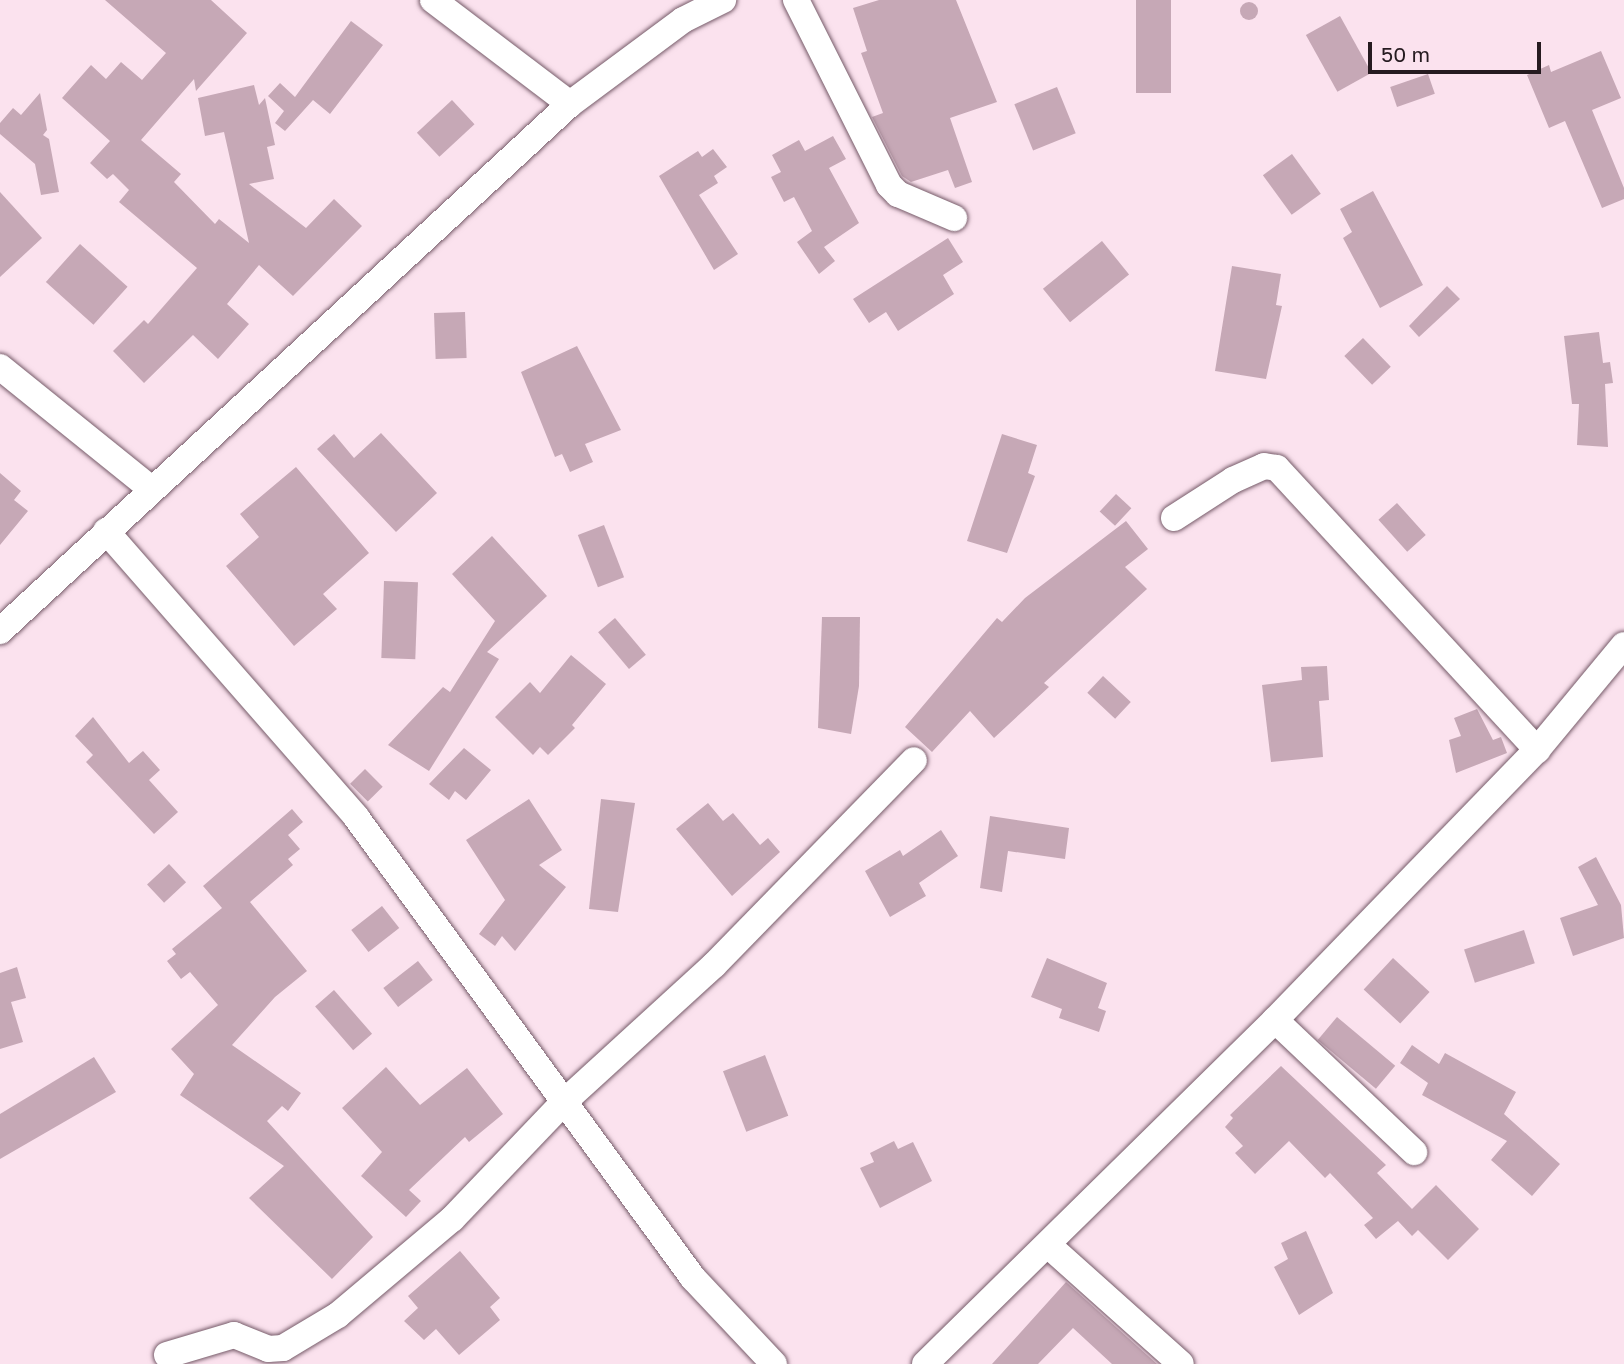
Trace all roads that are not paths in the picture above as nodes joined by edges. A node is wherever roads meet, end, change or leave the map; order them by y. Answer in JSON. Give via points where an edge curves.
{"nodes":[{"id":1,"x":433,"y":0,"type":"edge"},
{"id":2,"x":723,"y":0,"type":"edge"},
{"id":3,"x":796,"y":0,"type":"edge"},
{"id":4,"x":570,"y":104,"type":"junction"},
{"id":5,"x":954,"y":218,"type":"dead end"},
{"id":6,"x":0,"y":367,"type":"edge"},
{"id":7,"x":151,"y":489,"type":"junction"},
{"id":8,"x":1174,"y":518,"type":"dead end"},
{"id":9,"x":106,"y":531,"type":"junction"},
{"id":10,"x":0,"y":631,"type":"edge"},
{"id":11,"x":1624,"y":645,"type":"edge"},
{"id":12,"x":1537,"y":750,"type":"junction"},
{"id":13,"x":914,"y":760,"type":"dead end"},
{"id":14,"x":1275,"y":1020,"type":"junction"},
{"id":15,"x":564,"y":1102,"type":"junction"},
{"id":16,"x":1414,"y":1152,"type":"dead end"},
{"id":17,"x":1048,"y":1244,"type":"junction"},
{"id":18,"x":167,"y":1355,"type":"dead end"},
{"id":19,"x":774,"y":1364,"type":"edge"},
{"id":20,"x":925,"y":1364,"type":"edge"},
{"id":21,"x":1181,"y":1364,"type":"edge"}],
"edges":[{"from":1,"to":4,"type":"street"},
{"from":2,"to":4,"type":"street","via":[[683,20]]},
{"from":3,"to":5,"type":"street","via":[[889,185],[898,194]]},
{"from":4,"to":7,"type":"street"},
{"from":6,"to":7,"type":"street"},
{"from":7,"to":9,"type":"street"},
{"from":8,"to":12,"type":"street","via":[[1233,480],[1264,466],[1277,468]]},
{"from":9,"to":10,"type":"street"},
{"from":9,"to":15,"type":"street","via":[[356,817]]},
{"from":11,"to":12,"type":"street"},
{"from":12,"to":14,"type":"street"},
{"from":13,"to":15,"type":"street","via":[[715,965]]},
{"from":14,"to":16,"type":"street"},
{"from":14,"to":17,"type":"street"},
{"from":15,"to":18,"type":"street","via":[[452,1219],[338,1315],[303,1338],[283,1348],[268,1349],[234,1335]]},
{"from":15,"to":19,"type":"street","via":[[693,1278]]},
{"from":17,"to":20,"type":"street"},
{"from":17,"to":21,"type":"street"}]}
